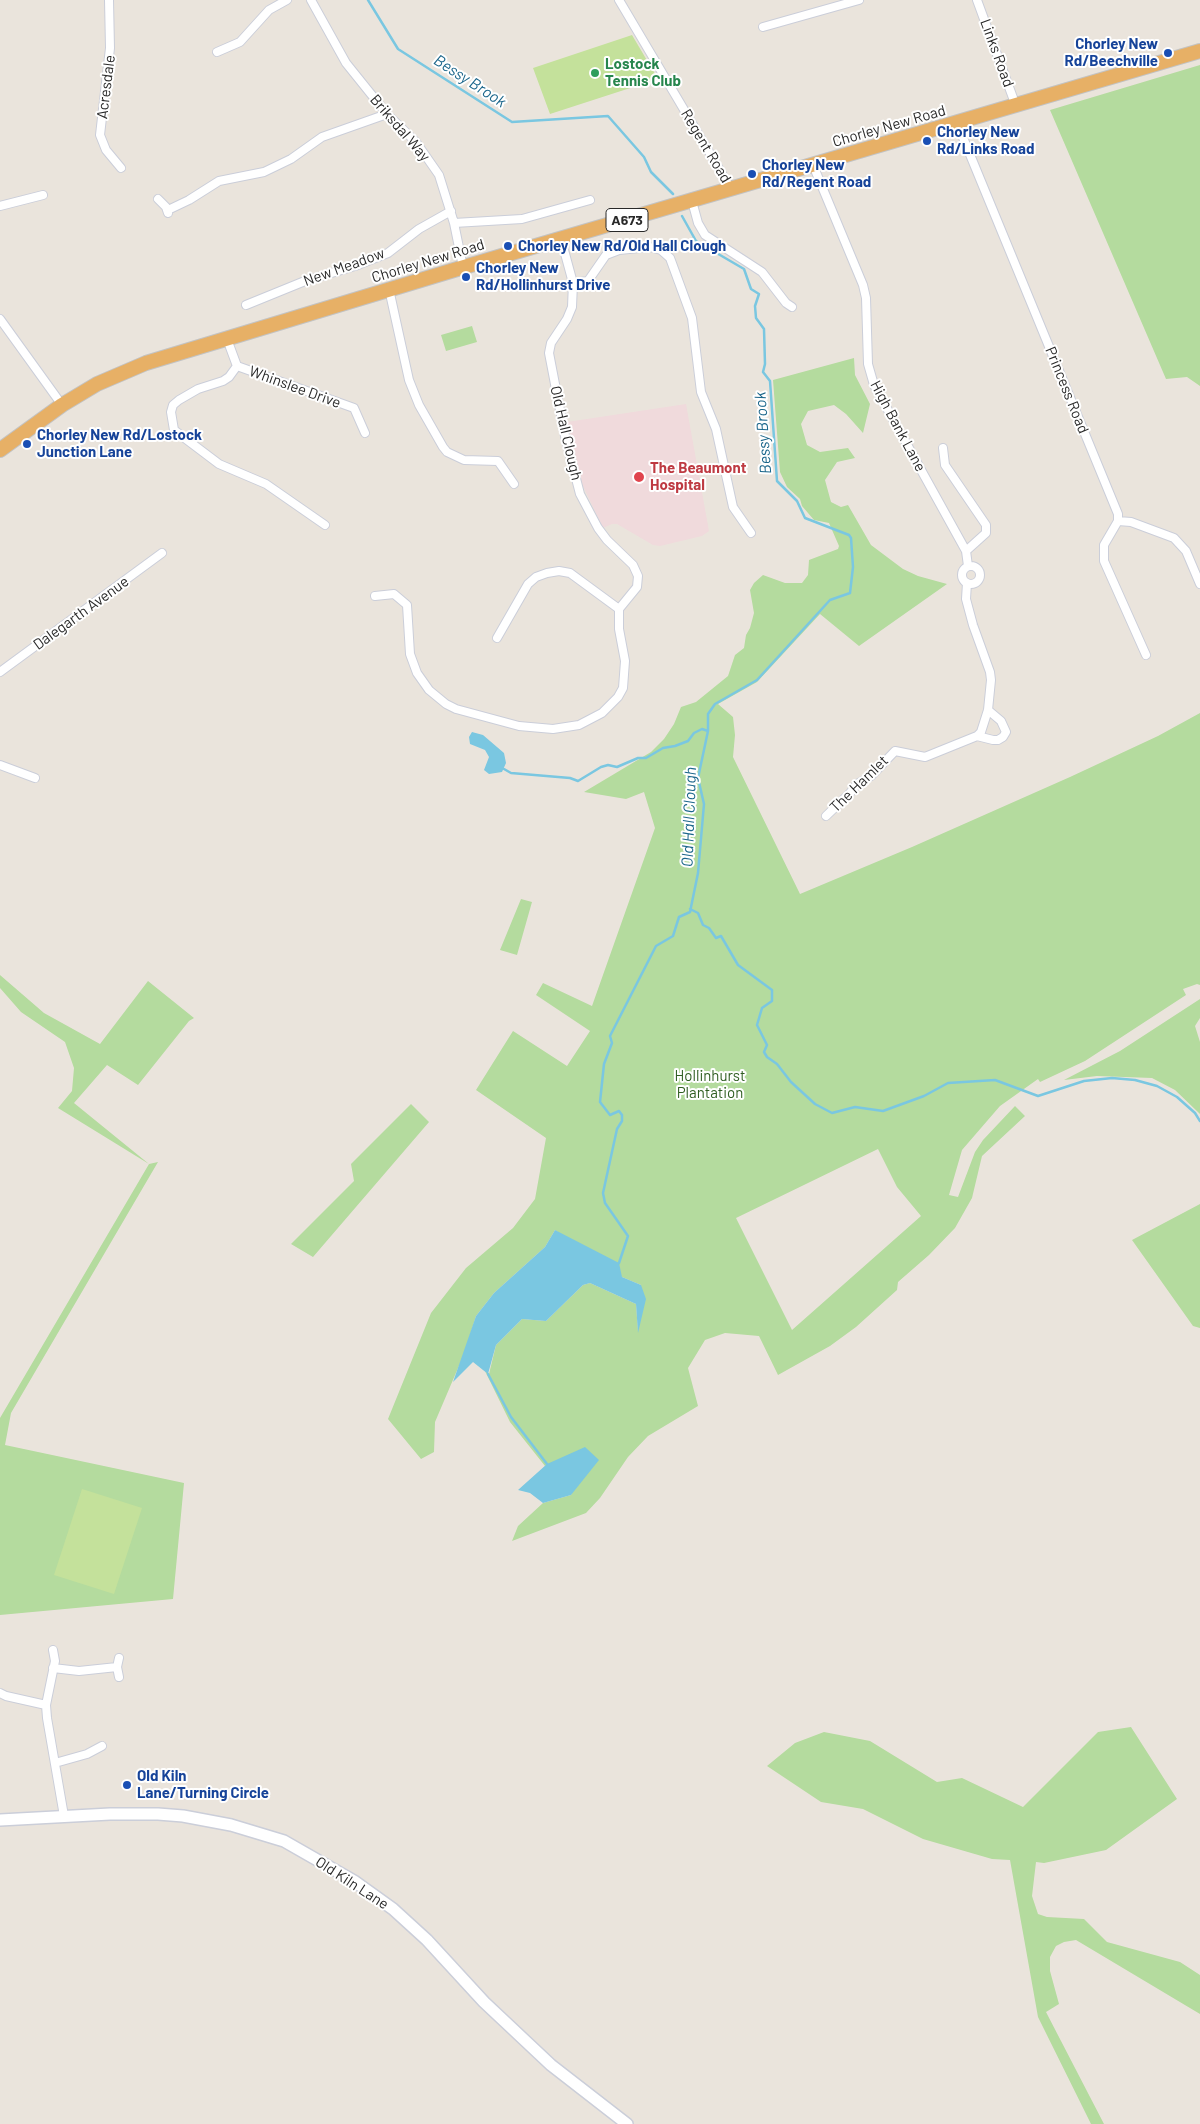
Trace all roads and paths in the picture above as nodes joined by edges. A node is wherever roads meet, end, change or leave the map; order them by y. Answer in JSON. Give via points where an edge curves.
{"nodes":[{"id":1,"x":109,"y":0,"type":"edge"},
{"id":2,"x":287,"y":0,"type":"edge"},
{"id":3,"x":311,"y":0,"type":"edge"},
{"id":4,"x":619,"y":0,"type":"edge"},
{"id":5,"x":859,"y":0,"type":"edge"},
{"id":6,"x":977,"y":0,"type":"edge"},
{"id":7,"x":763,"y":27,"type":"dead end"},
{"id":8,"x":1200,"y":51,"type":"edge"},
{"id":9,"x":216,"y":52,"type":"dead end"},
{"id":10,"x":1016,"y":106,"type":"junction"},
{"id":11,"x":387,"y":114,"type":"junction"},
{"id":12,"x":957,"y":123,"type":"junction"},
{"id":13,"x":813,"y":165,"type":"junction"},
{"id":14,"x":121,"y":168,"type":"dead end"},
{"id":15,"x":731,"y":189,"type":"junction"},
{"id":16,"x":577,"y":194,"type":"dead end"},
{"id":17,"x":43,"y":195,"type":"dead end"},
{"id":18,"x":158,"y":199,"type":"dead end"},
{"id":19,"x":590,"y":200,"type":"dead end"},
{"id":20,"x":692,"y":201,"type":"junction"},
{"id":21,"x":580,"y":203,"type":"junction"},
{"id":22,"x":0,"y":206,"type":"edge"},
{"id":23,"x":451,"y":211,"type":"junction"},
{"id":24,"x":454,"y":223,"type":"junction"},
{"id":25,"x":561,"y":239,"type":"junction"},
{"id":26,"x":463,"y":267,"type":"junction"},
{"id":27,"x":573,"y":283,"type":"junction"},
{"id":28,"x":389,"y":289,"type":"junction"},
{"id":29,"x":255,"y":291,"type":"dead end"},
{"id":30,"x":258,"y":300,"type":"junction"},
{"id":31,"x":246,"y":305,"type":"dead end"},
{"id":32,"x":794,"y":308,"type":"dead end"},
{"id":33,"x":0,"y":319,"type":"edge"},
{"id":34,"x":227,"y":339,"type":"junction"},
{"id":35,"x":237,"y":366,"type":"junction"},
{"id":36,"x":62,"y":406,"type":"junction"},
{"id":37,"x":365,"y":433,"type":"dead end"},
{"id":38,"x":943,"y":448,"type":"dead end"},
{"id":39,"x":0,"y":450,"type":"edge"},
{"id":40,"x":514,"y":484,"type":"dead end"},
{"id":41,"x":1118,"y":521,"type":"junction"},
{"id":42,"x":325,"y":525,"type":"dead end"},
{"id":43,"x":751,"y":533,"type":"dead end"},
{"id":44,"x":966,"y":551,"type":"junction"},
{"id":45,"x":162,"y":553,"type":"dead end"},
{"id":46,"x":968,"y":566,"type":"junction"},
{"id":47,"x":967,"y":583,"type":"junction"},
{"id":48,"x":1200,"y":584,"type":"edge"},
{"id":49,"x":375,"y":596,"type":"dead end"},
{"id":50,"x":619,"y":609,"type":"junction"},
{"id":51,"x":497,"y":638,"type":"dead end"},
{"id":52,"x":1146,"y":655,"type":"dead end"},
{"id":53,"x":0,"y":672,"type":"edge"},
{"id":54,"x":988,"y":710,"type":"junction"},
{"id":55,"x":977,"y":736,"type":"junction"},
{"id":56,"x":0,"y":765,"type":"edge"},
{"id":57,"x":35,"y":778,"type":"dead end"},
{"id":58,"x":826,"y":816,"type":"dead end"},
{"id":59,"x":53,"y":1650,"type":"dead end"},
{"id":60,"x":119,"y":1658,"type":"dead end"},
{"id":61,"x":117,"y":1667,"type":"junction"},
{"id":62,"x":53,"y":1668,"type":"junction"},
{"id":63,"x":119,"y":1677,"type":"dead end"},
{"id":64,"x":0,"y":1693,"type":"edge"},
{"id":65,"x":46,"y":1705,"type":"junction"},
{"id":66,"x":102,"y":1746,"type":"dead end"},
{"id":67,"x":55,"y":1763,"type":"junction"},
{"id":68,"x":64,"y":1816,"type":"junction"},
{"id":69,"x":0,"y":1820,"type":"edge"},
{"id":70,"x":628,"y":2124,"type":"edge"}],
"edges":[{"from":1,"to":14,"type":"street","name":"Acresdale","via":[[110,48],[100,135],[106,150]]},
{"from":2,"to":9,"type":"street","via":[[269,10],[240,42]]},
{"from":3,"to":11,"type":"street","name":"Briksdal Way","via":[[346,63]]},
{"from":4,"to":15,"type":"street","name":"Regent Road"},
{"from":5,"to":7,"type":"street"},
{"from":6,"to":10,"type":"street","name":"Links Road"},
{"from":8,"to":10,"type":"highway","name":"Chorley New Road","number":"A673"},
{"from":10,"to":12,"type":"highway","name":"Chorley New Road","number":"A673"},
{"from":11,"to":18,"type":"street","via":[[322,137],[291,159],[264,172],[219,181],[168,213]]},
{"from":11,"to":23,"type":"street","name":"Briksdal Way","via":[[416,142],[439,175]]},
{"from":12,"to":13,"type":"highway","name":"Chorley New Road","number":"A673"},
{"from":12,"to":41,"type":"street","name":"Princess Road","via":[[1118,514]]},
{"from":13,"to":15,"type":"highway","name":"Chorley New Road","number":"A673"},
{"from":13,"to":44,"type":"street","name":"High Bank Lane","via":[[863,285],[868,364],[874,385]]},
{"from":15,"to":20,"type":"highway","name":"Chorley New Road","number":"A673"},
{"from":16,"to":21,"type":"street"},
{"from":17,"to":22,"type":"street"},
{"from":19,"to":21,"type":"street"},
{"from":20,"to":25,"type":"highway","name":"Chorley New Road","number":"A673"},
{"from":20,"to":32,"type":"street","via":[[705,235],[762,272],[786,303]]},
{"from":21,"to":24,"type":"street","via":[[522,219]]},
{"from":23,"to":24,"type":"street","name":"Briksdal Way"},
{"from":23,"to":30,"type":"street","name":"New Meadow","via":[[419,229],[388,253]]},
{"from":24,"to":26,"type":"street","name":"Briksdal Way"},
{"from":25,"to":26,"type":"highway","name":"Chorley New Road","number":"A673"},
{"from":25,"to":27,"type":"street","name":"Old Hall Clough"},
{"from":26,"to":28,"type":"highway","name":"Chorley New Road","number":"A673"},
{"from":27,"to":43,"type":"street","via":[[588,281],[606,255],[618,250],[650,247],[661,250],[670,258],[692,318],[701,392],[716,429],[733,506]]},
{"from":27,"to":50,"type":"street","name":"Old Hall Clough","via":[[571,313],[550,343],[549,353],[564,436],[580,494],[593,522],[633,565],[638,576],[637,587]]},
{"from":28,"to":34,"type":"highway","name":"Chorley New Road","number":"A673"},
{"from":28,"to":40,"type":"street","via":[[409,380],[443,447],[464,460],[500,462]]},
{"from":29,"to":30,"type":"street"},
{"from":30,"to":31,"type":"street","name":"New Meadow"},
{"from":33,"to":36,"type":"street"},
{"from":34,"to":35,"type":"street","name":"Whinslee Drive"},
{"from":34,"to":36,"type":"highway","name":"Chorley New Road","number":"A673","via":[[124,371]]},
{"from":35,"to":37,"type":"street","name":"Whinslee Drive","via":[[354,408]]},
{"from":35,"to":42,"type":"street","via":[[223,381],[198,389],[173,406],[174,430],[219,464],[266,484]]},
{"from":36,"to":39,"type":"highway","name":"Chorley New Road","number":"A673"},
{"from":38,"to":44,"type":"street","via":[[945,465],[986,525],[986,533]]},
{"from":41,"to":48,"type":"street","via":[[1131,522],[1174,538],[1186,551]]},
{"from":41,"to":52,"type":"street","via":[[1104,545],[1104,561]]},
{"from":44,"to":46,"type":"street","name":"High Bank Lane"},
{"from":45,"to":53,"type":"street","name":"Dalegarth Avenue"},
{"from":46,"to":47,"type":"street","name":"High Bank Lane","via":[[962,573]]},
{"from":46,"to":47,"type":"street","name":"High Bank Lane","via":[[977,568],[980,576],[975,583]]},
{"from":47,"to":54,"type":"street","name":"High Bank Lane","via":[[966,599],[992,680]]},
{"from":49,"to":50,"type":"street","via":[[394,594],[407,605],[408,642],[413,664],[423,682],[438,698],[456,709],[536,729],[579,724],[602,713],[618,697],[625,675]]},
{"from":50,"to":51,"type":"street","via":[[570,572],[547,573],[528,584]]},
{"from":54,"to":55,"type":"street"},
{"from":54,"to":55,"type":"street","name":"The Hamlet","via":[[1001,721],[1006,732],[993,740]]},
{"from":55,"to":58,"type":"street","name":"The Hamlet","via":[[925,757],[895,751]]},
{"from":56,"to":57,"type":"street"},
{"from":59,"to":62,"type":"street"},
{"from":60,"to":61,"type":"street"},
{"from":61,"to":62,"type":"street","via":[[79,1671]]},
{"from":61,"to":63,"type":"street"},
{"from":62,"to":65,"type":"street"},
{"from":64,"to":65,"type":"street"},
{"from":65,"to":67,"type":"street"},
{"from":66,"to":67,"type":"street","via":[[88,1757]]},
{"from":67,"to":68,"type":"street"},
{"from":68,"to":69,"type":"main road","name":"Old Kiln Lane"},
{"from":68,"to":70,"type":"main road","name":"Old Kiln Lane","via":[[184,1816],[231,1825],[284,1841],[354,1881],[393,1909],[551,2066]]}]}
